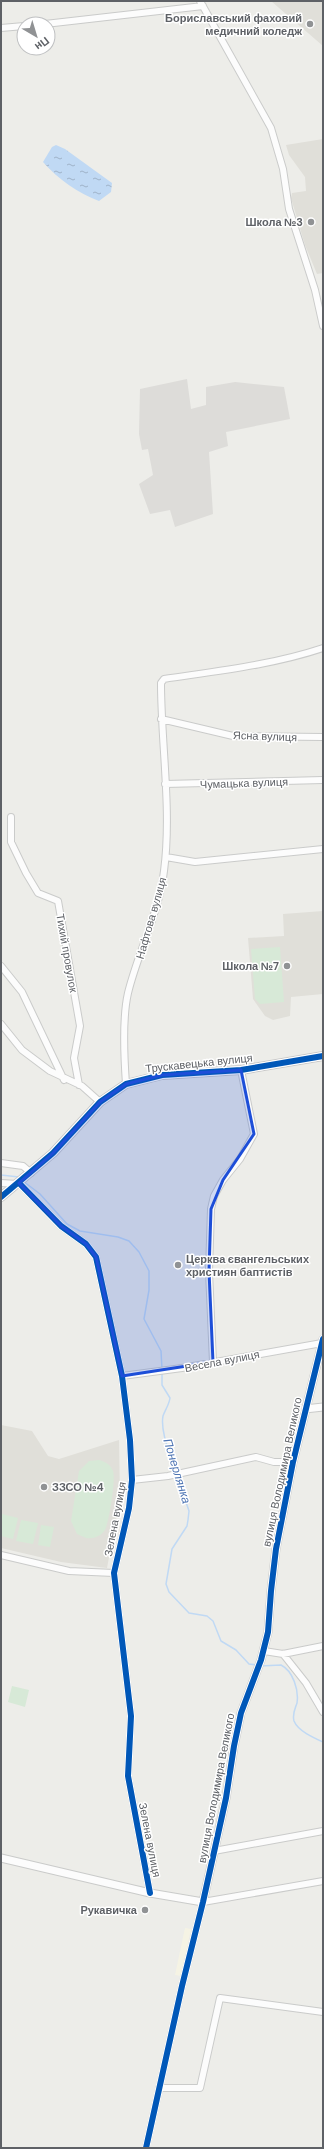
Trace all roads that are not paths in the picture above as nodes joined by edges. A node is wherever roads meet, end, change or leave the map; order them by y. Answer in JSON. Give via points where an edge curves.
{"nodes":[{"id":1,"x":202,"y":4,"type":"edge"},
{"id":2,"x":56,"y":23,"type":"edge"},
{"id":3,"x":16,"y":27,"type":"edge"},
{"id":4,"x":1,"y":28,"type":"edge"},
{"id":5,"x":323,"y":326,"type":"edge"},
{"id":6,"x":323,"y":648,"type":"edge"},
{"id":7,"x":161,"y":719,"type":"junction"},
{"id":8,"x":323,"y":737,"type":"edge"},
{"id":9,"x":323,"y":780,"type":"edge"},
{"id":10,"x":165,"y":784,"type":"junction"},
{"id":11,"x":11,"y":817,"type":"dead end"},
{"id":12,"x":323,"y":849,"type":"edge"},
{"id":13,"x":166,"y":857,"type":"junction"},
{"id":14,"x":1,"y":966,"type":"edge"},
{"id":15,"x":1,"y":1024,"type":"edge"},
{"id":16,"x":323,"y":1056,"type":"edge"},
{"id":17,"x":241,"y":1070,"type":"junction"},
{"id":18,"x":64,"y":1080,"type":"junction"},
{"id":19,"x":126,"y":1084,"type":"junction"},
{"id":20,"x":79,"y":1085,"type":"junction"},
{"id":21,"x":100,"y":1102,"type":"junction"},
{"id":22,"x":1,"y":1163,"type":"edge"},
{"id":23,"x":23,"y":1180,"type":"junction"},
{"id":24,"x":1,"y":1183,"type":"edge"},
{"id":25,"x":1,"y":1197,"type":"edge"},
{"id":26,"x":323,"y":1341,"type":"edge"},
{"id":27,"x":213,"y":1362,"type":"junction"},
{"id":28,"x":122,"y":1376,"type":"junction"},
{"id":29,"x":323,"y":1407,"type":"edge"},
{"id":30,"x":305,"y":1409,"type":"junction"},
{"id":31,"x":292,"y":1462,"type":"junction"},
{"id":32,"x":132,"y":1480,"type":"junction"},
{"id":33,"x":1,"y":1555,"type":"edge"},
{"id":34,"x":114,"y":1573,"type":"junction"},
{"id":35,"x":323,"y":1646,"type":"edge"},
{"id":36,"x":264,"y":1651,"type":"junction"},
{"id":37,"x":283,"y":1654,"type":"junction"},
{"id":38,"x":323,"y":1712,"type":"edge"},
{"id":39,"x":323,"y":1832,"type":"edge"},
{"id":40,"x":214,"y":1851,"type":"junction"},
{"id":41,"x":1,"y":1858,"type":"edge"},
{"id":42,"x":323,"y":1881,"type":"edge"},
{"id":43,"x":150,"y":1892,"type":"junction"},
{"id":44,"x":203,"y":1902,"type":"junction"},
{"id":45,"x":323,"y":2012,"type":"edge"},
{"id":46,"x":159,"y":2088,"type":"junction"},
{"id":47,"x":146,"y":2148,"type":"edge"}],
"edges":[{"from":1,"to":2,"type":"street"},
{"from":1,"to":5,"type":"street","via":[[271,128],[282,163],[289,209],[315,290]]},
{"from":3,"to":4,"type":"street"},
{"from":6,"to":7,"type":"street","name":"Нафтова вулиця","via":[[303,655],[238,668],[164,679],[161,683]]},
{"from":7,"to":8,"type":"street","name":"Ясна вулиця","via":[[233,736]]},
{"from":7,"to":10,"type":"street","name":"Нафтова вулиця"},
{"from":9,"to":10,"type":"street","name":"Чумацька вулиця"},
{"from":10,"to":13,"type":"street","name":"Нафтова вулиця"},
{"from":11,"to":20,"type":"street","name":"Тихий провулок","via":[[11,842],[26,873],[38,893],[58,901],[80,1026],[74,1058]]},
{"from":12,"to":13,"type":"street","via":[[195,862]]},
{"from":13,"to":19,"type":"street","name":"Нафтова вулиця","via":[[158,900],[128,994],[124,1049]]},
{"from":14,"to":18,"type":"street","via":[[22,992]]},
{"from":15,"to":18,"type":"street","via":[[22,1050]]},
{"from":16,"to":17,"type":"main road","name":"Трускавецька вулиця"},
{"from":17,"to":19,"type":"main road","name":"Трускавецька вулиця","via":[[162,1075]]},
{"from":17,"to":27,"type":"street","via":[[254,1134],[240,1159],[223,1180],[214,1196],[211,1209],[209,1271]]},
{"from":18,"to":20,"type":"street"},
{"from":19,"to":21,"type":"main road","name":"Трускавецька вулиця"},
{"from":20,"to":21,"type":"street"},
{"from":21,"to":23,"type":"main road","name":"Трускавецька вулиця","via":[[53,1153]]},
{"from":22,"to":23,"type":"street","via":[[23,1166]]},
{"from":23,"to":24,"type":"street"},
{"from":23,"to":25,"type":"main road","name":"Трускавецька вулиця"},
{"from":23,"to":28,"type":"street","name":"Зелена вулиця","via":[[61,1226],[86,1244],[96,1257]]},
{"from":26,"to":27,"type":"street","name":"Весела вулиця"},
{"from":26,"to":30,"type":"street","name":"вулиця Володимира Великого"},
{"from":27,"to":28,"type":"street","name":"Весела вулиця"},
{"from":28,"to":32,"type":"street","name":"Зелена вулиця"},
{"from":29,"to":30,"type":"street"},
{"from":30,"to":31,"type":"street","name":"вулиця Володимира Великого"},
{"from":31,"to":32,"type":"street","via":[[274,1462],[256,1457],[168,1476]]},
{"from":31,"to":36,"type":"street","name":"вулиця Володимира Великого","via":[[276,1549]]},
{"from":32,"to":34,"type":"street","name":"Зелена вулиця","via":[[129,1508]]},
{"from":33,"to":34,"type":"street","via":[[69,1571]]},
{"from":34,"to":43,"type":"street","name":"Зелена вулиця","via":[[131,1716],[128,1776]]},
{"from":35,"to":37,"type":"street"},
{"from":36,"to":37,"type":"street"},
{"from":36,"to":40,"type":"street","name":"вулиця Володимира Великого","via":[[241,1713]]},
{"from":37,"to":38,"type":"street","via":[[306,1683]]},
{"from":39,"to":40,"type":"street","name":"вулиця Володимира Великого"},
{"from":40,"to":44,"type":"street","name":"вулиця Володимира Великого"},
{"from":41,"to":43,"type":"street"},
{"from":42,"to":44,"type":"street"},
{"from":43,"to":44,"type":"street"},
{"from":44,"to":46,"type":"street","name":"вулиця Володимира Великого"},
{"from":45,"to":46,"type":"street","via":[[220,1998],[200,2088]]},
{"from":46,"to":47,"type":"street","name":"вулиця Володимира Великого"}]}
